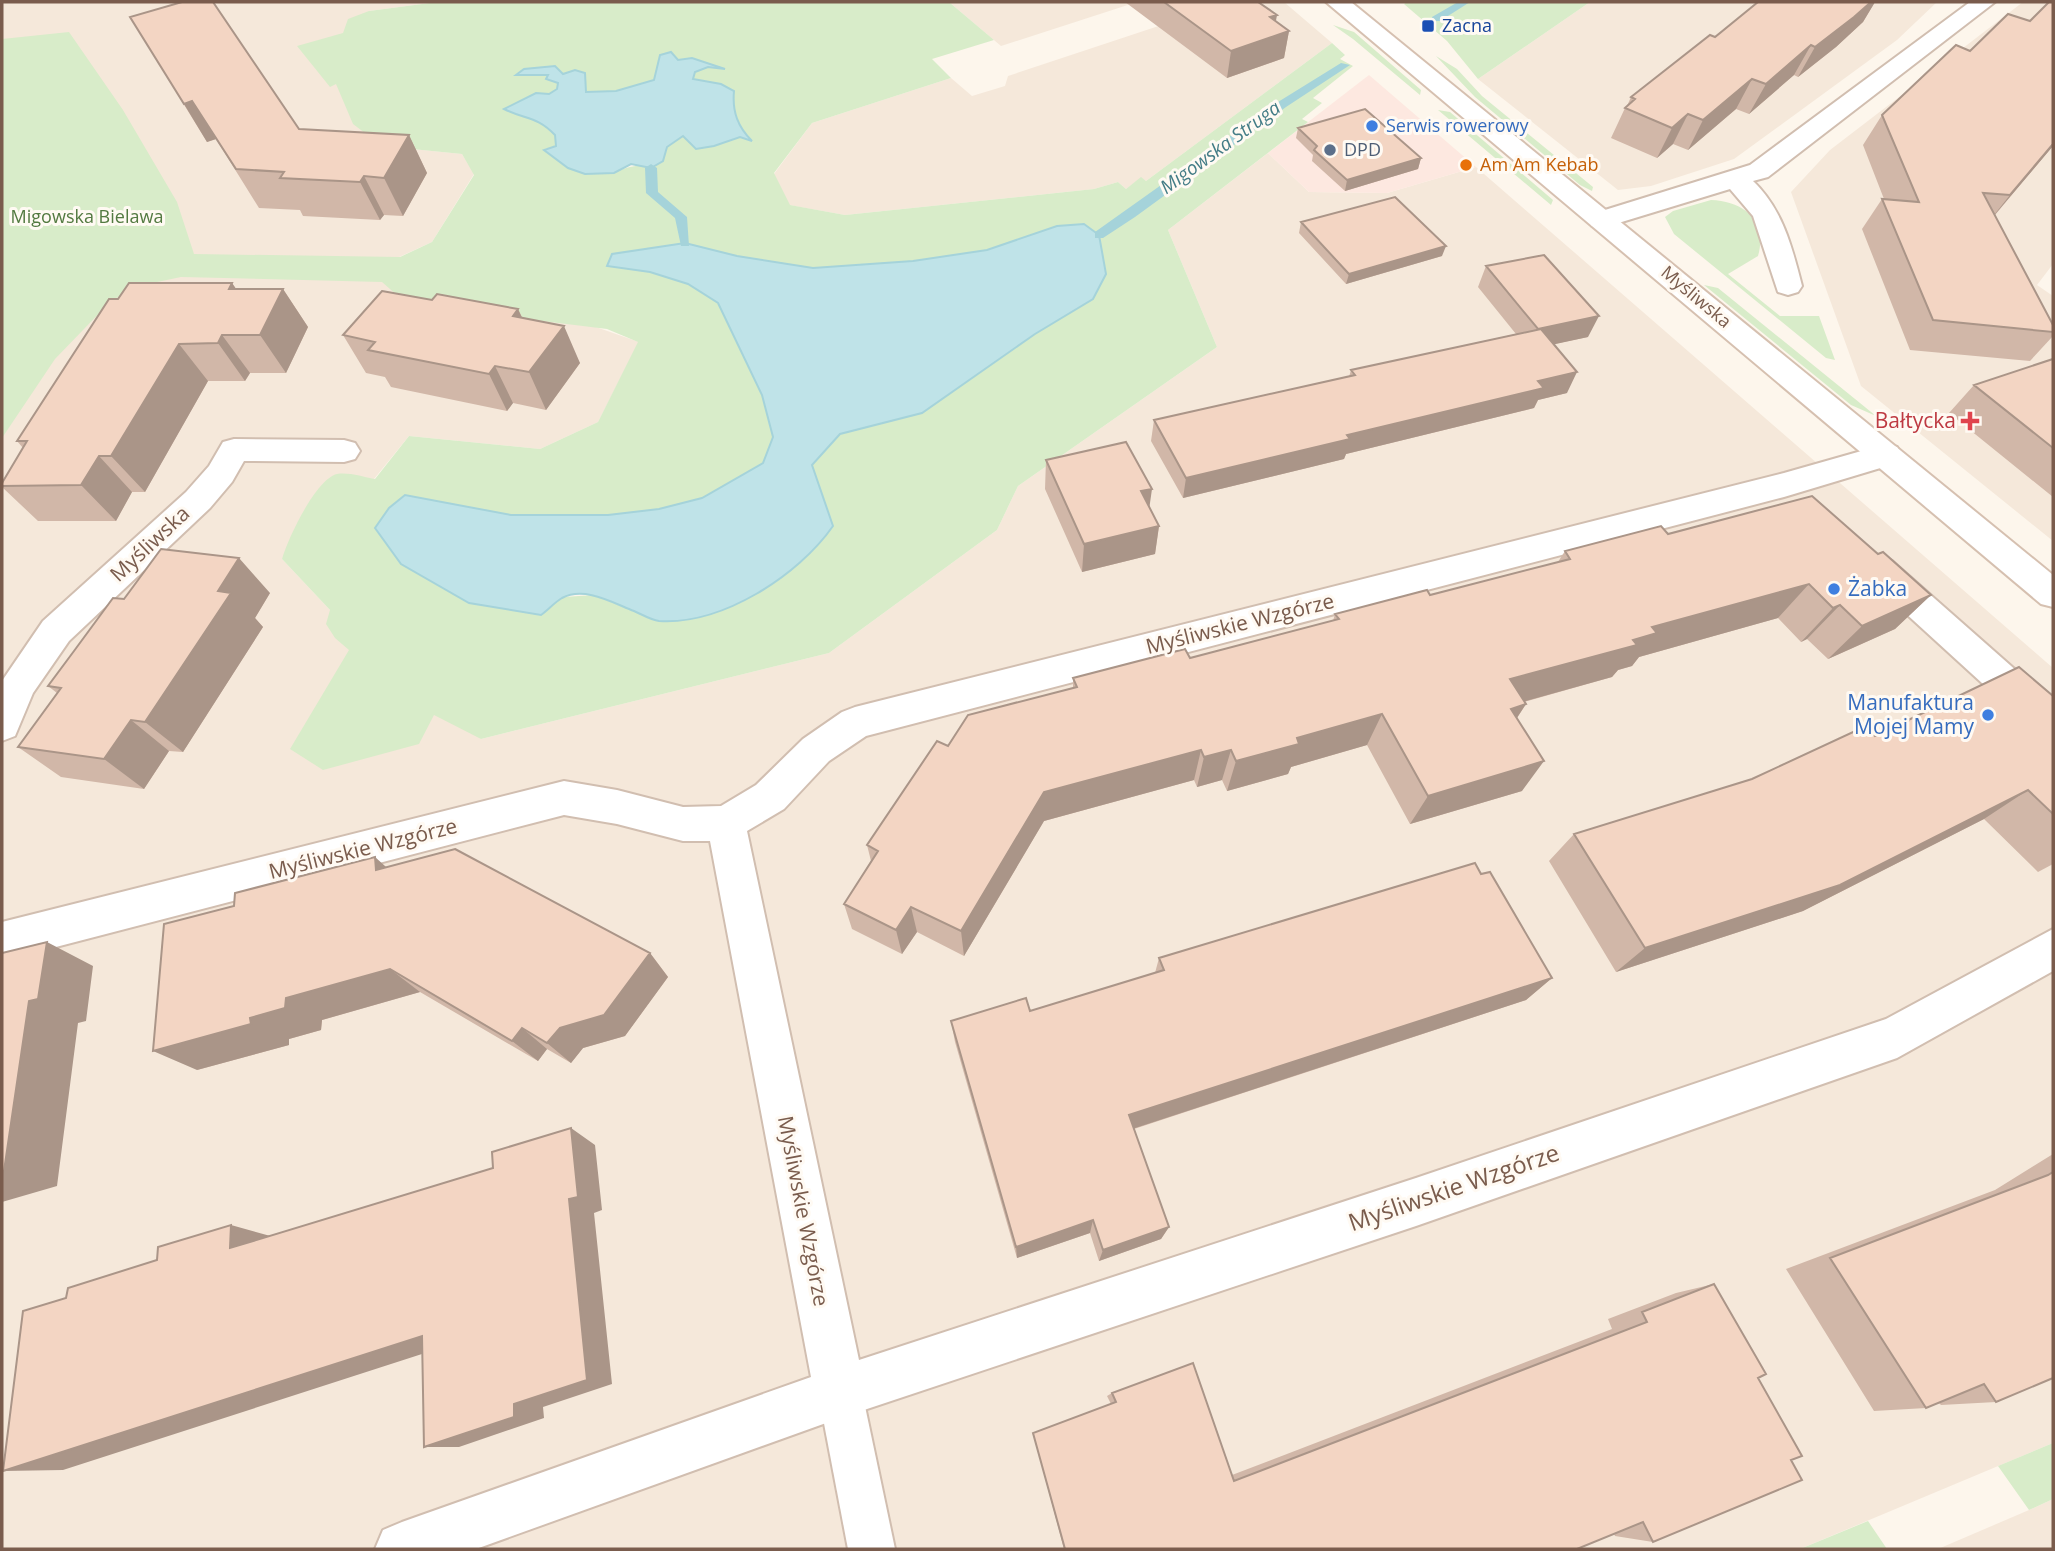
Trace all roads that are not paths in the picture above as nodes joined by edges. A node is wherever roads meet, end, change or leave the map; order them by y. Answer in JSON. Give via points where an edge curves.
{"nodes":[{"id":1,"x":1337,"y":2,"type":"edge"},
{"id":2,"x":1984,"y":2,"type":"edge"},
{"id":3,"x":1736,"y":180,"type":"junction"},
{"id":4,"x":1602,"y":220,"type":"junction"},
{"id":5,"x":1788,"y":286,"type":"dead end"},
{"id":6,"x":344,"y":451,"type":"dead end"},
{"id":7,"x":1886,"y":455,"type":"junction"},
{"id":8,"x":1784,"y":485,"type":"junction"},
{"id":9,"x":1815,"y":512,"type":"edge"},
{"id":10,"x":1855,"y":548,"type":"edge"},
{"id":11,"x":2053,"y":594,"type":"edge"},
{"id":12,"x":2,"y":725,"type":"edge"},
{"id":13,"x":2053,"y":725,"type":"edge"},
{"id":14,"x":726,"y":823,"type":"junction"},
{"id":15,"x":2,"y":942,"type":"edge"},
{"id":16,"x":2053,"y":949,"type":"edge"},
{"id":17,"x":840,"y":1392,"type":"junction"},
{"id":18,"x":402,"y":1549,"type":"edge"},
{"id":19,"x":872,"y":1549,"type":"edge"}],
"edges":[{"from":1,"to":4,"type":"street","name":"Myśliwska"},
{"from":2,"to":3,"type":"street","via":[[1759,172]]},
{"from":3,"to":4,"type":"street"},
{"from":3,"to":5,"type":"street","via":[[1768,214]]},
{"from":4,"to":7,"type":"street","name":"Myśliwska"},
{"from":6,"to":12,"type":"street","name":"Myśliwska","via":[[234,450],[198,500],[56,631],[18,687]]},
{"from":7,"to":8,"type":"street","name":"Myśliwskie Wzgórze"},
{"from":7,"to":11,"type":"street","name":"Myśliwska"},
{"from":8,"to":9,"type":"street"},
{"from":8,"to":14,"type":"street","name":"Myśliwskie Wzgórze","via":[[855,723],[816,750],[770,797]]},
{"from":10,"to":13,"type":"street"},
{"from":14,"to":15,"type":"street","name":"Myśliwskie Wzgórze","via":[[682,824],[564,798]]},
{"from":14,"to":17,"type":"street","name":"Myśliwskie Wzgórze"},
{"from":16,"to":17,"type":"street","name":"Myśliwskie Wzgórze","via":[[1897,1037]]},
{"from":17,"to":18,"type":"street","name":"Myśliwskie Wzgórze"},
{"from":17,"to":19,"type":"lane","name":"Myśliwskie Wzgórze"}]}
